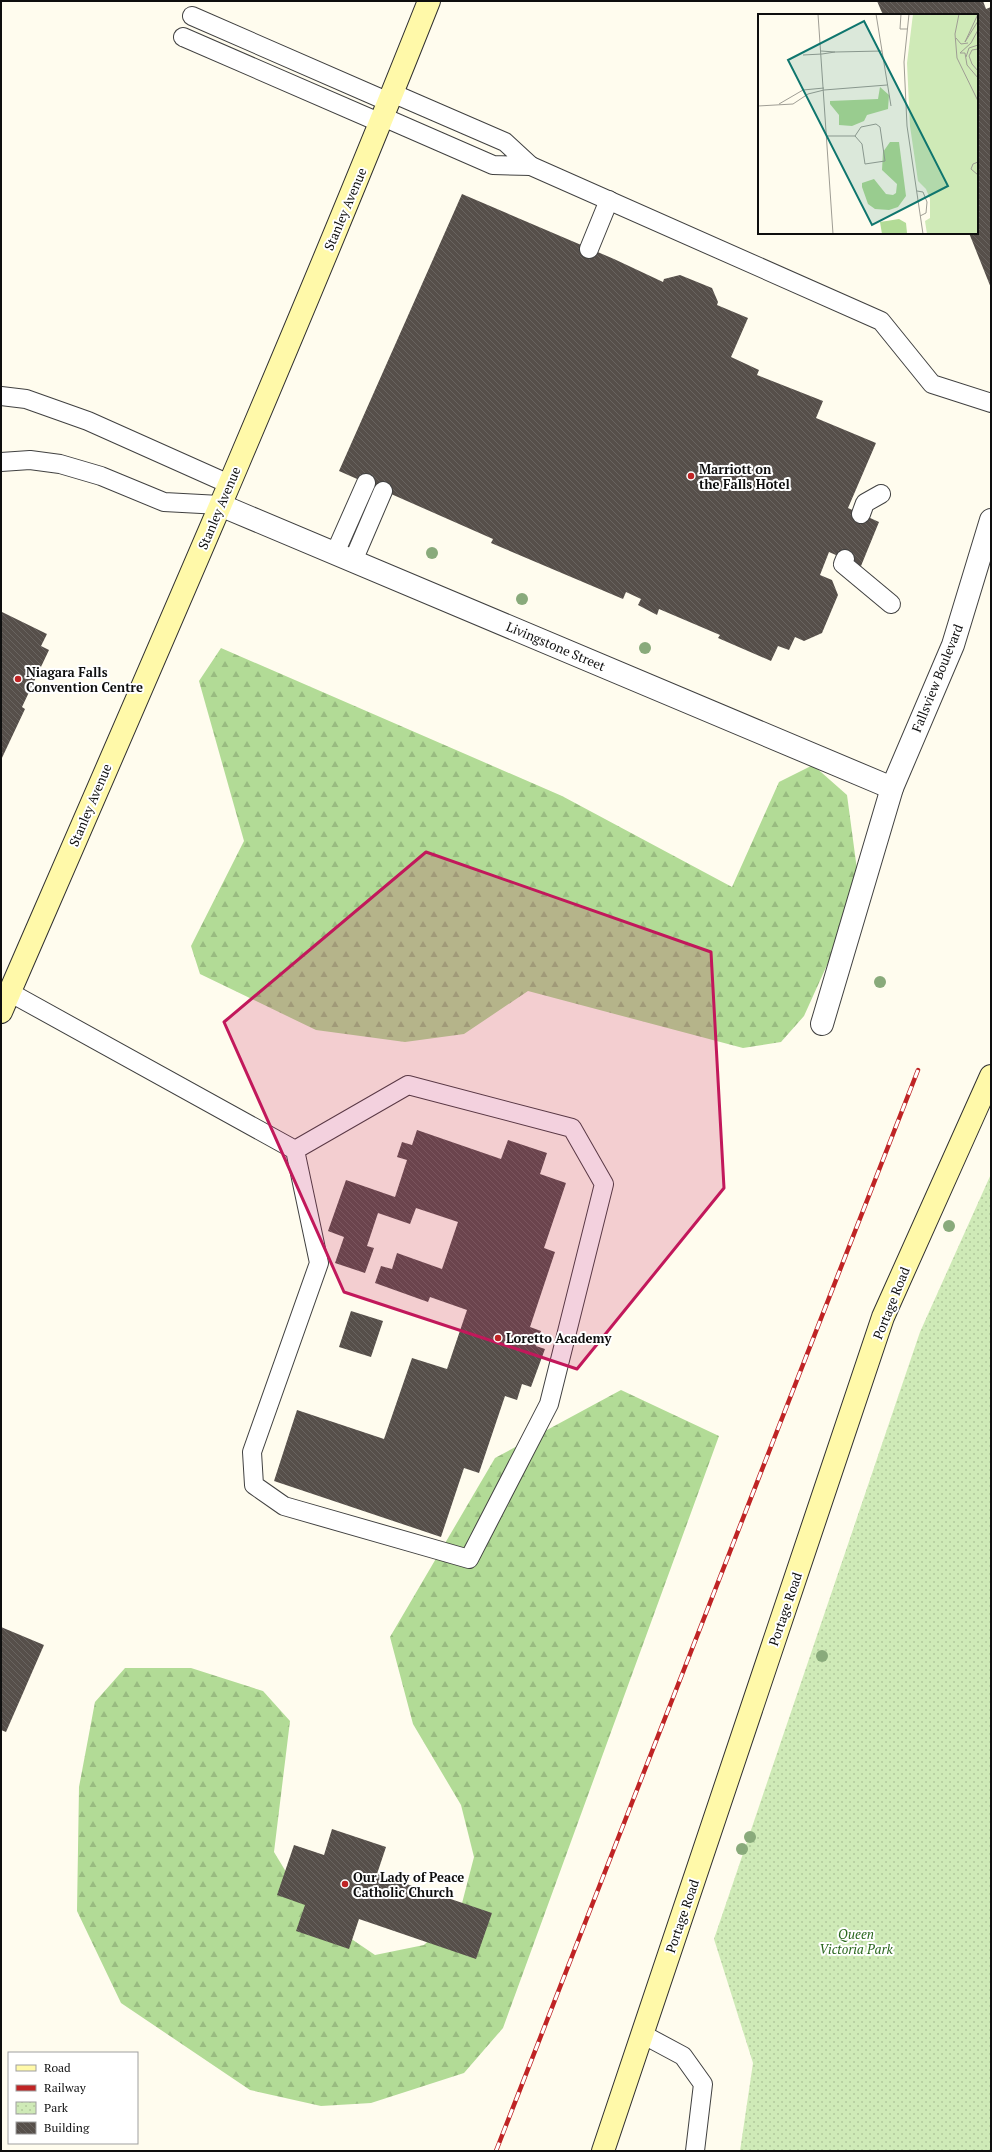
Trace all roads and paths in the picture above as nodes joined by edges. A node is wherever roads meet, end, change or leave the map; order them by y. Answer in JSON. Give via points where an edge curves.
{"nodes":[{"id":1,"x":429,"y":1,"type":"edge"},
{"id":2,"x":192,"y":16,"type":"dead end"},
{"id":3,"x":183,"y":37,"type":"dead end"},
{"id":4,"x":386,"y":109,"type":"junction"},
{"id":5,"x":531,"y":166,"type":"junction"},
{"id":6,"x":609,"y":200,"type":"junction"},
{"id":7,"x":589,"y":249,"type":"dead end"},
{"id":8,"x":1,"y":396,"type":"edge"},
{"id":9,"x":991,"y":403,"type":"edge"},
{"id":10,"x":1,"y":462,"type":"edge"},
{"id":11,"x":366,"y":483,"type":"dead end"},
{"id":12,"x":229,"y":484,"type":"junction"},
{"id":13,"x":384,"y":491,"type":"dead end"},
{"id":14,"x":881,"y":494,"type":"dead end"},
{"id":15,"x":220,"y":505,"type":"junction"},
{"id":16,"x":861,"y":514,"type":"dead end"},
{"id":17,"x":991,"y":520,"type":"edge"},
{"id":18,"x":344,"y":557,"type":"junction"},
{"id":19,"x":845,"y":559,"type":"dead end"},
{"id":20,"x":891,"y":604,"type":"dead end"},
{"id":21,"x":892,"y":788,"type":"junction"},
{"id":22,"x":5,"y":1002,"type":"edge"},
{"id":23,"x":822,"y":1024,"type":"dead end"},
{"id":24,"x":991,"y":1076,"type":"edge"},
{"id":25,"x":296,"y":1150,"type":"junction"},
{"id":26,"x":642,"y":2034,"type":"junction"},
{"id":27,"x":603,"y":2151,"type":"edge"},
{"id":28,"x":696,"y":2151,"type":"edge"}],
"edges":[{"from":1,"to":4,"type":"main road","name":"Stanley Avenue"},
{"from":2,"to":4,"type":"lane"},
{"from":3,"to":4,"type":"lane"},
{"from":4,"to":5,"type":"lane","via":[[493,165]]},
{"from":4,"to":5,"type":"lane","via":[[505,142]]},
{"from":4,"to":12,"type":"main road","name":"Stanley Avenue"},
{"from":5,"to":6,"type":"lane"},
{"from":6,"to":7,"type":"lane"},
{"from":6,"to":9,"type":"lane","via":[[881,321],[932,384]]},
{"from":8,"to":12,"type":"lane","via":[[26,400],[88,421]]},
{"from":10,"to":15,"type":"lane","via":[[30,460],[60,464],[101,476],[164,502]]},
{"from":11,"to":18,"type":"lane"},
{"from":12,"to":15,"type":"main road","name":"Stanley Avenue"},
{"from":13,"to":18,"type":"lane"},
{"from":14,"to":16,"type":"lane","via":[[865,503]]},
{"from":15,"to":18,"type":"street","name":"Livingstone Street"},
{"from":15,"to":22,"type":"main road","name":"Stanley Avenue"},
{"from":17,"to":21,"type":"street","name":"Fallsview Boulevard","via":[[953,645]]},
{"from":18,"to":21,"type":"street","name":"Livingstone Street"},
{"from":19,"to":20,"type":"lane","via":[[843,564]]},
{"from":21,"to":23,"type":"street","name":"Fallsview Boulevard"},
{"from":22,"to":25,"type":"lane"},
{"from":24,"to":26,"type":"main road","name":"Portage Road","via":[[883,1317]]},
{"from":25,"to":25,"type":"lane","via":[[408,1086],[572,1128],[604,1184],[549,1404],[469,1559],[284,1506],[254,1485],[252,1452],[319,1263]]},
{"from":26,"to":27,"type":"main road","name":"Portage Road"},
{"from":26,"to":28,"type":"lane","via":[[683,2056],[702,2084]]}]}
